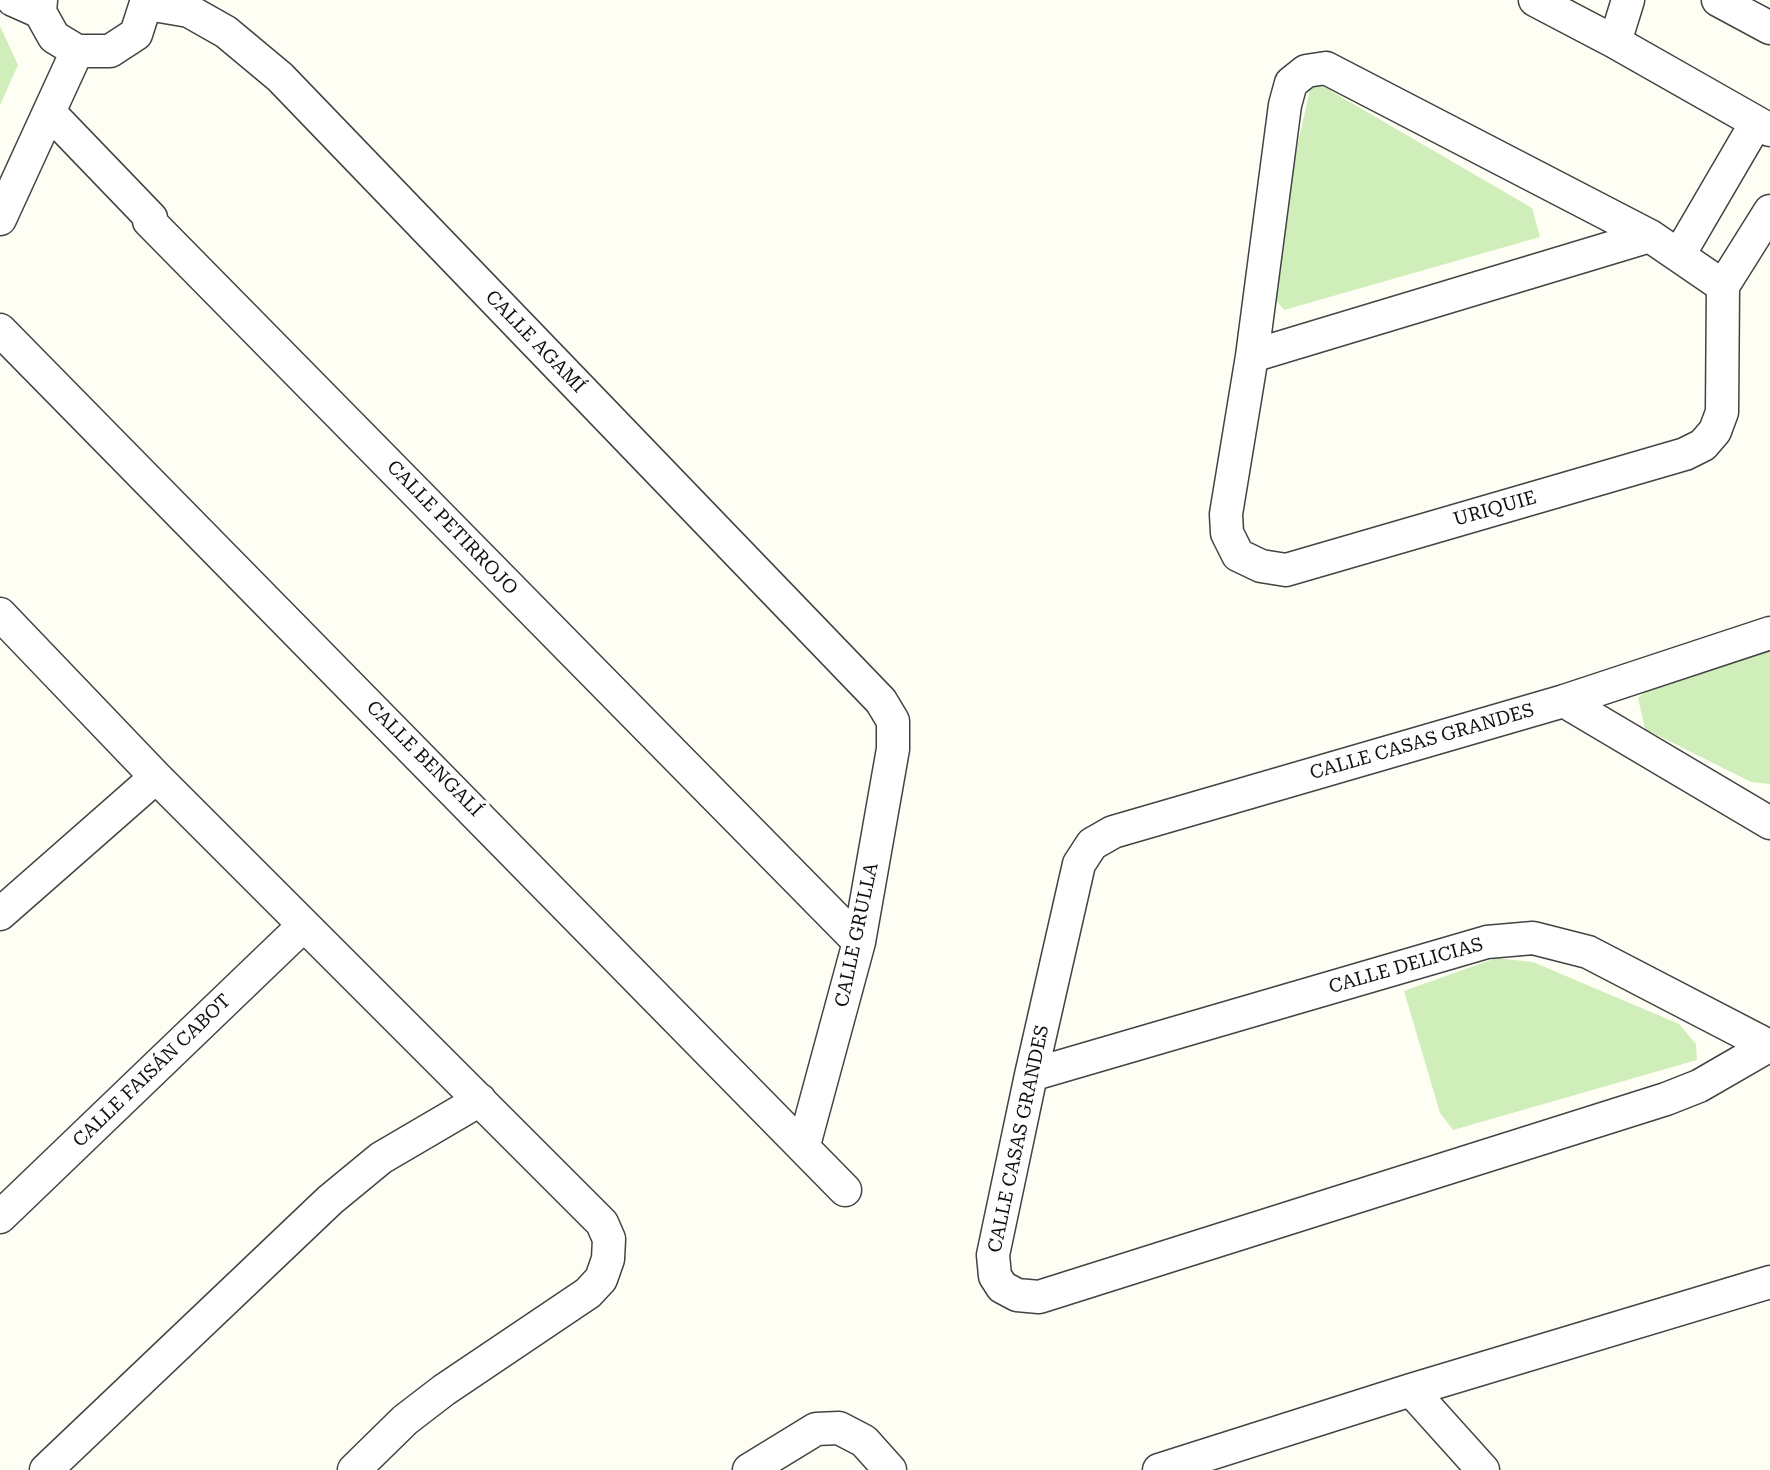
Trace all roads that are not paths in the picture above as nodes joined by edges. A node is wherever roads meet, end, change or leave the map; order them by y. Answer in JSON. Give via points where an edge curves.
{"nodes":[{"id":1,"x":1535,"y":0,"type":"edge"},
{"id":2,"x":1628,"y":0,"type":"edge"},
{"id":3,"x":1718,"y":0,"type":"edge"},
{"id":4,"x":148,"y":2,"type":"edge"},
{"id":5,"x":32,"y":4,"type":"edge"},
{"id":6,"x":1762,"y":16,"type":"edge"},
{"id":7,"x":1615,"y":42,"type":"junction"},
{"id":8,"x":78,"y":51,"type":"junction"},
{"id":9,"x":50,"y":113,"type":"junction"},
{"id":10,"x":1763,"y":126,"type":"edge"},
{"id":11,"x":1770,"y":211,"type":"edge"},
{"id":12,"x":0,"y":219,"type":"edge"},
{"id":13,"x":1650,"y":236,"type":"junction"},
{"id":14,"x":1679,"y":255,"type":"junction"},
{"id":15,"x":1723,"y":286,"type":"junction"},
{"id":16,"x":0,"y":330,"type":"edge"},
{"id":17,"x":1252,"y":356,"type":"junction"},
{"id":18,"x":2,"y":619,"type":"edge"},
{"id":19,"x":1770,"y":633,"type":"edge"},
{"id":20,"x":1564,"y":701,"type":"junction"},
{"id":21,"x":893,"y":721,"type":"joint"},
{"id":22,"x":156,"y":777,"type":"junction"},
{"id":23,"x":1770,"y":823,"type":"edge"},
{"id":24,"x":0,"y":914,"type":"edge"},
{"id":25,"x":304,"y":925,"type":"junction"},
{"id":26,"x":859,"y":942,"type":"junction"},
{"id":27,"x":1769,"y":1045,"type":"edge"},
{"id":28,"x":1031,"y":1075,"type":"junction"},
{"id":29,"x":480,"y":1100,"type":"junction"},
{"id":30,"x":804,"y":1145,"type":"junction"},
{"id":31,"x":845,"y":1190,"type":"dead end"},
{"id":32,"x":0,"y":1217,"type":"edge"},
{"id":33,"x":1770,"y":1282,"type":"edge"},
{"id":34,"x":1411,"y":1390,"type":"junction"},
{"id":35,"x":1179,"y":1467,"type":"edge"},
{"id":36,"x":46,"y":1470,"type":"edge"},
{"id":37,"x":354,"y":1470,"type":"edge"},
{"id":38,"x":749,"y":1470,"type":"edge"},
{"id":39,"x":890,"y":1470,"type":"edge"},
{"id":40,"x":1483,"y":1470,"type":"edge"}],
"edges":[{"from":1,"to":7,"type":"street"},
{"from":2,"to":7,"type":"street"},
{"from":3,"to":6,"type":"street"},
{"from":4,"to":8,"type":"street","via":[[136,33],[127,40],[110,51]]},
{"from":4,"to":21,"type":"street","name":"CALLE AGAMÍ","via":[[190,11],[226,32],[280,77],[872,691]]},
{"from":5,"to":8,"type":"street","via":[[54,37]]},
{"from":7,"to":10,"type":"street"},
{"from":8,"to":9,"type":"street"},
{"from":9,"to":12,"type":"street"},
{"from":9,"to":26,"type":"street","name":"CALLE PETIRROJO","via":[[151,218],[149,221]]},
{"from":10,"to":14,"type":"street"},
{"from":11,"to":15,"type":"street"},
{"from":13,"to":14,"type":"street","name":"URIQUIE"},
{"from":13,"to":17,"type":"street"},
{"from":13,"to":17,"type":"street","name":"URIQUIE","via":[[1326,68],[1306,71],[1292,83],[1285,105]]},
{"from":14,"to":15,"type":"street","name":"URIQUIE"},
{"from":15,"to":17,"type":"street","name":"URIQUIE","via":[[1722,412],[1703,445],[1286,570],[1261,566],[1238,555],[1227,533],[1226,514]]},
{"from":16,"to":30,"type":"street","name":"CALLE BENGALÍ"},
{"from":18,"to":22,"type":"street"},
{"from":19,"to":20,"type":"street","name":"CALLE CASAS GRANDES"},
{"from":20,"to":23,"type":"street"},
{"from":20,"to":28,"type":"street","name":"CALLE CASAS GRANDES","via":[[1113,832],[1092,844],[1079,864]]},
{"from":21,"to":26,"type":"street","name":"CALLE GRULLA","via":[[893,749]]},
{"from":22,"to":24,"type":"street"},
{"from":22,"to":25,"type":"street"},
{"from":25,"to":29,"type":"street"},
{"from":25,"to":32,"type":"street","name":"CALLE FAISÁN CABOT"},
{"from":26,"to":30,"type":"street","name":"CALLE GRULLA"},
{"from":27,"to":28,"type":"street","name":"CALLE DELICIAS","via":[[1588,952],[1533,938],[1487,942]]},
{"from":27,"to":28,"type":"street","name":"CALLE CASAS GRANDES","via":[[1699,1086],[1666,1099],[1039,1297],[1017,1295],[1002,1287],[995,1276],[993,1255]]},
{"from":29,"to":36,"type":"street","via":[[381,1158],[330,1200]]},
{"from":29,"to":37,"type":"street","via":[[602,1223],[609,1239],[608,1259],[601,1279],[588,1293],[444,1390]]},
{"from":30,"to":31,"type":"street","name":"CALLE BENGALÍ"},
{"from":33,"to":34,"type":"street"},
{"from":34,"to":35,"type":"street"},
{"from":34,"to":40,"type":"street"},
{"from":38,"to":39,"type":"street","via":[[816,1429],[839,1428],[864,1441]]}]}
